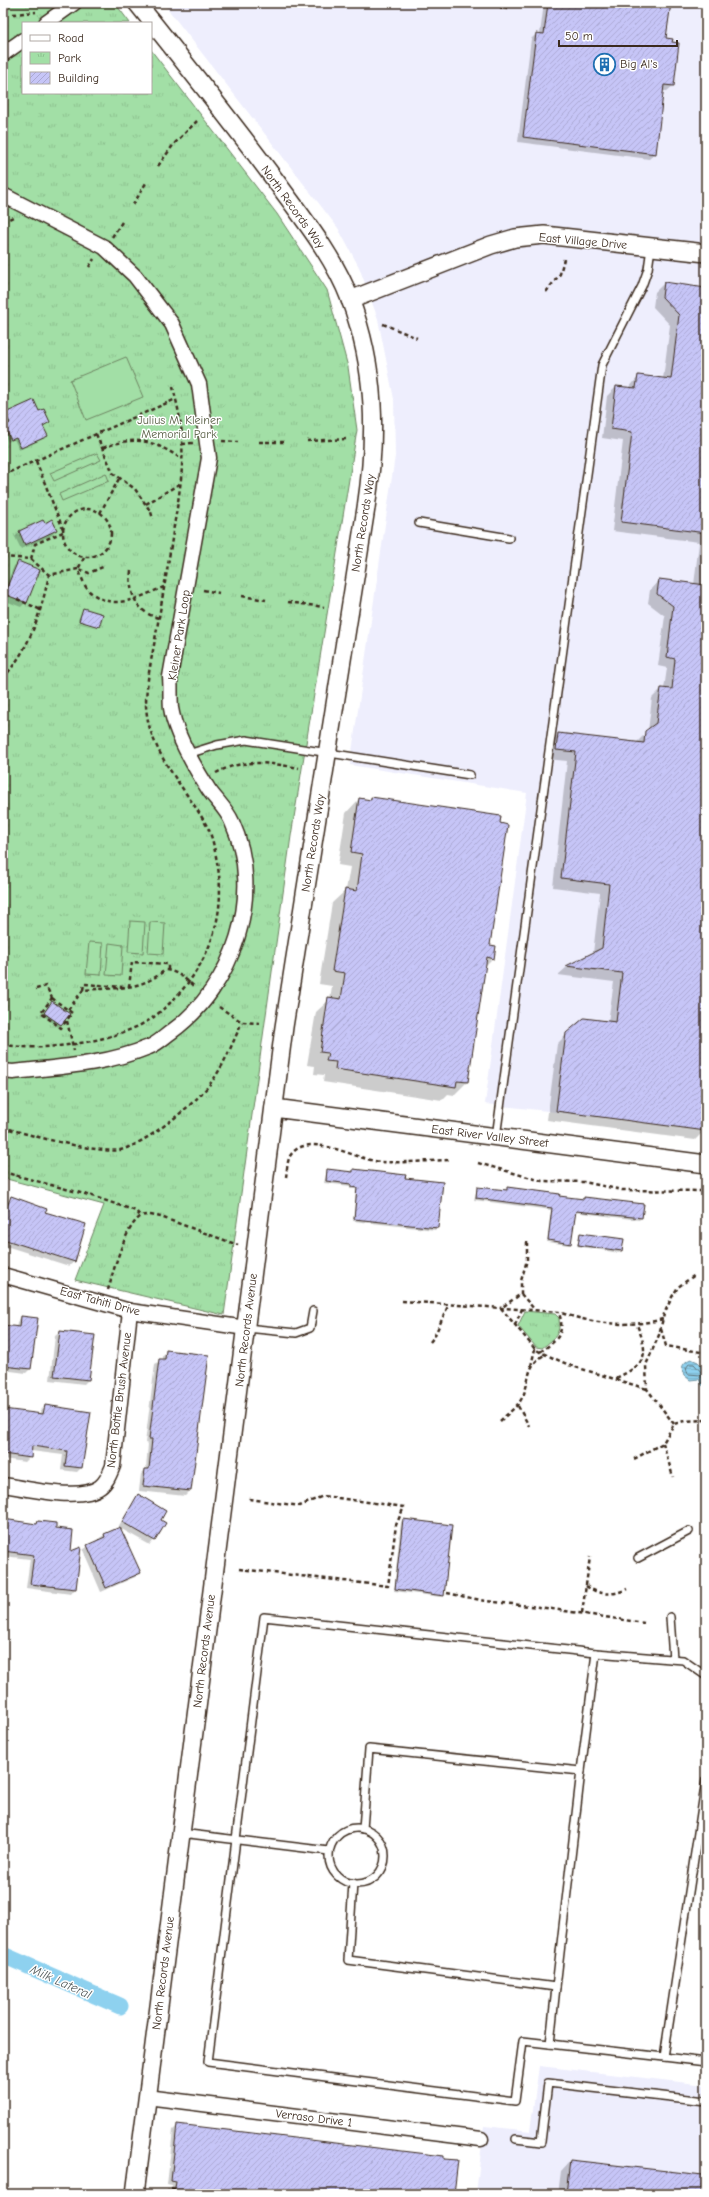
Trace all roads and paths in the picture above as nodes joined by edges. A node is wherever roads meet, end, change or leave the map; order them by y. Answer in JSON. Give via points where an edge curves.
{"nodes":[{"id":1,"x":74,"y":3,"type":"edge"},
{"id":2,"x":137,"y":3,"type":"edge"},
{"id":3,"x":13,"y":14,"type":"dead end"},
{"id":4,"x":42,"y":17,"type":"edge"},
{"id":5,"x":152,"y":22,"type":"edge"},
{"id":6,"x":152,"y":23,"type":"edge"},
{"id":7,"x":22,"y":41,"type":"edge"},
{"id":8,"x":3,"y":54,"type":"edge"},
{"id":9,"x":197,"y":122,"type":"dead end"},
{"id":10,"x":158,"y":166,"type":"dead end"},
{"id":11,"x":146,"y":183,"type":"dead end"},
{"id":12,"x":3,"y":195,"type":"edge"},
{"id":13,"x":3,"y":204,"type":"edge"},
{"id":14,"x":133,"y":205,"type":"dead end"},
{"id":15,"x":39,"y":213,"type":"junction"},
{"id":16,"x":14,"y":216,"type":"dead end"},
{"id":17,"x":3,"y":222,"type":"edge"},
{"id":18,"x":122,"y":222,"type":"dead end"},
{"id":19,"x":112,"y":238,"type":"dead end"},
{"id":20,"x":651,"y":247,"type":"junction"},
{"id":21,"x":706,"y":253,"type":"edge"},
{"id":22,"x":94,"y":259,"type":"dead end"},
{"id":23,"x":564,"y":259,"type":"dead end"},
{"id":24,"x":89,"y":267,"type":"dead end"},
{"id":25,"x":546,"y":292,"type":"dead end"},
{"id":26,"x":350,"y":300,"type":"junction"},
{"id":27,"x":383,"y":324,"type":"dead end"},
{"id":28,"x":418,"y":338,"type":"dead end"},
{"id":29,"x":172,"y":387,"type":"dead end"},
{"id":30,"x":176,"y":398,"type":"junction"},
{"id":31,"x":96,"y":434,"type":"junction"},
{"id":32,"x":348,"y":439,"type":"dead end"},
{"id":33,"x":222,"y":441,"type":"dead end"},
{"id":34,"x":308,"y":441,"type":"dead end"},
{"id":35,"x":238,"y":442,"type":"dead end"},
{"id":36,"x":259,"y":442,"type":"dead end"},
{"id":37,"x":284,"y":442,"type":"dead end"},
{"id":38,"x":194,"y":443,"type":"dead end"},
{"id":39,"x":182,"y":444,"type":"junction"},
{"id":40,"x":103,"y":448,"type":"junction"},
{"id":41,"x":182,"y":459,"type":"junction"},
{"id":42,"x":36,"y":461,"type":"junction"},
{"id":43,"x":3,"y":475,"type":"edge"},
{"id":44,"x":120,"y":476,"type":"junction"},
{"id":45,"x":181,"y":484,"type":"junction"},
{"id":46,"x":146,"y":504,"type":"junction"},
{"id":47,"x":100,"y":513,"type":"junction"},
{"id":48,"x":153,"y":519,"type":"dead end"},
{"id":49,"x":419,"y":523,"type":"dead end"},
{"id":50,"x":63,"y":530,"type":"junction"},
{"id":51,"x":509,"y":538,"type":"dead end"},
{"id":52,"x":3,"y":557,"type":"edge"},
{"id":53,"x":84,"y":558,"type":"junction"},
{"id":54,"x":31,"y":559,"type":"junction"},
{"id":55,"x":105,"y":566,"type":"dead end"},
{"id":56,"x":78,"y":569,"type":"junction"},
{"id":57,"x":131,"y":571,"type":"dead end"},
{"id":58,"x":49,"y":575,"type":"junction"},
{"id":59,"x":164,"y":587,"type":"junction"},
{"id":60,"x":203,"y":590,"type":"dead end"},
{"id":61,"x":219,"y":593,"type":"dead end"},
{"id":62,"x":242,"y":596,"type":"dead end"},
{"id":63,"x":18,"y":599,"type":"dead end"},
{"id":64,"x":134,"y":599,"type":"junction"},
{"id":65,"x":266,"y":600,"type":"dead end"},
{"id":66,"x":288,"y":602,"type":"dead end"},
{"id":67,"x":324,"y":607,"type":"dead end"},
{"id":68,"x":41,"y":610,"type":"junction"},
{"id":69,"x":159,"y":618,"type":"junction"},
{"id":70,"x":3,"y":678,"type":"edge"},
{"id":71,"x":188,"y":754,"type":"junction"},
{"id":72,"x":327,"y":754,"type":"junction"},
{"id":73,"x":299,"y":768,"type":"dead end"},
{"id":74,"x":470,"y":775,"type":"dead end"},
{"id":75,"x":209,"y":777,"type":"dead end"},
{"id":76,"x":168,"y":970,"type":"junction"},
{"id":77,"x":189,"y":982,"type":"junction"},
{"id":78,"x":129,"y":987,"type":"junction"},
{"id":79,"x":36,"y":988,"type":"dead end"},
{"id":80,"x":83,"y":990,"type":"junction"},
{"id":81,"x":52,"y":998,"type":"junction"},
{"id":82,"x":219,"y":1007,"type":"dead end"},
{"id":83,"x":68,"y":1010,"type":"junction"},
{"id":84,"x":67,"y":1020,"type":"junction"},
{"id":85,"x":242,"y":1022,"type":"junction"},
{"id":86,"x":260,"y":1023,"type":"dead end"},
{"id":87,"x":3,"y":1044,"type":"edge"},
{"id":88,"x":73,"y":1044,"type":"junction"},
{"id":89,"x":75,"y":1057,"type":"dead end"},
{"id":90,"x":3,"y":1071,"type":"edge"},
{"id":91,"x":274,"y":1108,"type":"junction"},
{"id":92,"x":3,"y":1128,"type":"edge"},
{"id":93,"x":496,"y":1137,"type":"junction"},
{"id":94,"x":449,"y":1160,"type":"dead end"},
{"id":95,"x":478,"y":1163,"type":"dead end"},
{"id":96,"x":706,"y":1164,"type":"edge"},
{"id":97,"x":3,"y":1172,"type":"edge"},
{"id":98,"x":286,"y":1177,"type":"dead end"},
{"id":99,"x":706,"y":1191,"type":"edge"},
{"id":100,"x":141,"y":1216,"type":"junction"},
{"id":101,"x":527,"y":1242,"type":"dead end"},
{"id":102,"x":238,"y":1245,"type":"dead end"},
{"id":103,"x":3,"y":1275,"type":"edge"},
{"id":104,"x":695,"y":1275,"type":"dead end"},
{"id":105,"x":107,"y":1293,"type":"dead end"},
{"id":106,"x":521,"y":1294,"type":"junction"},
{"id":107,"x":402,"y":1301,"type":"dead end"},
{"id":108,"x":448,"y":1306,"type":"junction"},
{"id":109,"x":501,"y":1308,"type":"junction"},
{"id":110,"x":522,"y":1309,"type":"junction"},
{"id":111,"x":535,"y":1310,"type":"junction"},
{"id":112,"x":130,"y":1311,"type":"junction"},
{"id":113,"x":313,"y":1311,"type":"dead end"},
{"id":114,"x":559,"y":1312,"type":"junction"},
{"id":115,"x":663,"y":1319,"type":"junction"},
{"id":116,"x":515,"y":1325,"type":"junction"},
{"id":117,"x":637,"y":1325,"type":"junction"},
{"id":118,"x":246,"y":1328,"type":"junction"},
{"id":119,"x":661,"y":1329,"type":"junction"},
{"id":120,"x":430,"y":1342,"type":"dead end"},
{"id":121,"x":535,"y":1349,"type":"junction"},
{"id":122,"x":540,"y":1352,"type":"junction"},
{"id":123,"x":706,"y":1353,"type":"edge"},
{"id":124,"x":545,"y":1355,"type":"junction"},
{"id":125,"x":641,"y":1364,"type":"junction"},
{"id":126,"x":646,"y":1365,"type":"junction"},
{"id":127,"x":531,"y":1366,"type":"junction"},
{"id":128,"x":615,"y":1378,"type":"junction"},
{"id":129,"x":647,"y":1389,"type":"junction"},
{"id":130,"x":518,"y":1406,"type":"junction"},
{"id":131,"x":706,"y":1420,"type":"edge"},
{"id":132,"x":500,"y":1421,"type":"dead end"},
{"id":133,"x":674,"y":1424,"type":"dead end"},
{"id":134,"x":529,"y":1426,"type":"dead end"},
{"id":135,"x":663,"y":1443,"type":"junction"},
{"id":136,"x":634,"y":1459,"type":"dead end"},
{"id":137,"x":673,"y":1478,"type":"dead end"},
{"id":138,"x":3,"y":1485,"type":"edge"},
{"id":139,"x":249,"y":1499,"type":"dead end"},
{"id":140,"x":689,"y":1531,"type":"dead end"},
{"id":141,"x":590,"y":1557,"type":"dead end"},
{"id":142,"x":638,"y":1558,"type":"dead end"},
{"id":143,"x":239,"y":1569,"type":"dead end"},
{"id":144,"x":586,"y":1586,"type":"junction"},
{"id":145,"x":627,"y":1589,"type":"dead end"},
{"id":146,"x":447,"y":1593,"type":"dead end"},
{"id":147,"x":582,"y":1613,"type":"junction"},
{"id":148,"x":670,"y":1617,"type":"dead end"},
{"id":149,"x":644,"y":1623,"type":"dead end"},
{"id":150,"x":596,"y":1653,"type":"junction"},
{"id":151,"x":673,"y":1659,"type":"junction"},
{"id":152,"x":706,"y":1676,"type":"edge"},
{"id":153,"x":580,"y":1771,"type":"junction"},
{"id":154,"x":706,"y":1780,"type":"edge"},
{"id":155,"x":363,"y":1828,"type":"junction"},
{"id":156,"x":181,"y":1833,"type":"junction"},
{"id":157,"x":237,"y":1840,"type":"junction"},
{"id":158,"x":329,"y":1851,"type":"junction"},
{"id":159,"x":353,"y":1883,"type":"junction"},
{"id":160,"x":556,"y":1987,"type":"junction"},
{"id":161,"x":550,"y":2044,"type":"junction"},
{"id":162,"x":664,"y":2057,"type":"junction"},
{"id":163,"x":706,"y":2062,"type":"edge"},
{"id":164,"x":147,"y":2097,"type":"junction"},
{"id":165,"x":706,"y":2100,"type":"edge"},
{"id":166,"x":481,"y":2139,"type":"dead end"},
{"id":167,"x":516,"y":2139,"type":"dead end"},
{"id":168,"x":135,"y":2194,"type":"edge"},
{"id":169,"x":168,"y":2194,"type":"edge"},
{"id":170,"x":201,"y":2194,"type":"edge"},
{"id":171,"x":209,"y":2194,"type":"edge"},
{"id":172,"x":219,"y":2194,"type":"edge"},
{"id":173,"x":226,"y":2194,"type":"edge"}],
"edges":[{"from":1,"to":4,"type":"street"},
{"from":2,"to":5,"type":"street","name":"North Records Way"},
{"from":3,"to":4,"type":"path"},
{"from":6,"to":26,"type":"street","name":"North Records Way","via":[[310,228],[336,270]]},
{"from":7,"to":8,"type":"street"},
{"from":9,"to":10,"type":"path","via":[[174,144]]},
{"from":11,"to":14,"type":"path"},
{"from":12,"to":15,"type":"street","name":"Kleiner Park Loop"},
{"from":13,"to":15,"type":"street","name":"Kleiner Park Loop"},
{"from":15,"to":71,"type":"street","name":"Kleiner Park Loop","via":[[104,247],[135,276],[172,324],[199,384],[209,458],[170,678],[172,709]]},
{"from":16,"to":17,"type":"path"},
{"from":18,"to":19,"type":"path"},
{"from":20,"to":21,"type":"street","name":"East Village Drive"},
{"from":20,"to":26,"type":"street","name":"East Village Drive","via":[[544,235],[515,238]]},
{"from":20,"to":93,"type":"lane","via":[[648,269],[642,286],[602,365]]},
{"from":22,"to":24,"type":"path"},
{"from":23,"to":25,"type":"path","via":[[560,274]]},
{"from":26,"to":72,"type":"street","name":"North Records Way","via":[[366,355],[372,389],[373,442],[366,508]]},
{"from":27,"to":28,"type":"path"},
{"from":29,"to":30,"type":"path"},
{"from":30,"to":31,"type":"path"},
{"from":30,"to":39,"type":"path"},
{"from":31,"to":40,"type":"path"},
{"from":31,"to":42,"type":"path"},
{"from":32,"to":34,"type":"path"},
{"from":33,"to":35,"type":"path"},
{"from":36,"to":37,"type":"path"},
{"from":38,"to":39,"type":"path"},
{"from":39,"to":41,"type":"path"},
{"from":40,"to":41,"type":"path","via":[[120,441],[144,441],[166,448]]},
{"from":40,"to":44,"type":"path","via":[[113,473]]},
{"from":41,"to":45,"type":"path"},
{"from":42,"to":43,"type":"path"},
{"from":42,"to":50,"type":"path"},
{"from":44,"to":46,"type":"path","via":[[135,489]]},
{"from":44,"to":47,"type":"path"},
{"from":45,"to":46,"type":"path"},
{"from":45,"to":59,"type":"path"},
{"from":46,"to":48,"type":"path"},
{"from":47,"to":50,"type":"path","via":[[85,509],[77,511],[65,522]]},
{"from":47,"to":53,"type":"path","via":[[110,526],[110,542],[100,554]]},
{"from":49,"to":51,"type":"lane"},
{"from":50,"to":53,"type":"path","via":[[65,545],[70,551]]},
{"from":50,"to":54,"type":"path","via":[[35,544]]},
{"from":52,"to":54,"type":"path"},
{"from":53,"to":56,"type":"path"},
{"from":54,"to":58,"type":"path"},
{"from":55,"to":56,"type":"path","via":[[90,573]]},
{"from":56,"to":58,"type":"path"},
{"from":56,"to":64,"type":"path","via":[[89,591],[110,603],[125,603]]},
{"from":57,"to":64,"type":"path","via":[[130,582]]},
{"from":58,"to":68,"type":"path"},
{"from":59,"to":64,"type":"path"},
{"from":59,"to":69,"type":"path"},
{"from":60,"to":61,"type":"path"},
{"from":62,"to":65,"type":"path"},
{"from":63,"to":68,"type":"path"},
{"from":64,"to":69,"type":"path","via":[[140,608]]},
{"from":66,"to":67,"type":"path"},
{"from":68,"to":70,"type":"path","via":[[26,644]]},
{"from":69,"to":77,"type":"path","via":[[146,704],[150,729],[160,754],[210,832],[219,872],[219,914],[216,932]]},
{"from":71,"to":72,"type":"lane","via":[[246,740]]},
{"from":71,"to":90,"type":"street","name":"Kleiner Park Loop","via":[[232,821],[242,853],[246,893],[239,935],[218,981],[189,1019],[151,1047],[114,1059],[78,1066]]},
{"from":72,"to":74,"type":"lane"},
{"from":72,"to":91,"type":"street","name":"North Records Way","via":[[284,1027]]},
{"from":73,"to":75,"type":"path","via":[[250,762],[229,766]]},
{"from":76,"to":77,"type":"path","via":[[181,975]]},
{"from":76,"to":78,"type":"path","via":[[152,980]]},
{"from":76,"to":78,"type":"path","via":[[168,964],[132,962]]},
{"from":77,"to":88,"type":"path","via":[[173,1001],[146,1023],[127,1031]]},
{"from":78,"to":80,"type":"path"},
{"from":78,"to":80,"type":"path","via":[[84,984]]},
{"from":79,"to":81,"type":"path","via":[[46,986]]},
{"from":80,"to":83,"type":"path"},
{"from":81,"to":83,"type":"path"},
{"from":81,"to":84,"type":"path","via":[[41,1013],[62,1028]]},
{"from":82,"to":85,"type":"path"},
{"from":83,"to":84,"type":"path","via":[[72,1013]]},
{"from":84,"to":88,"type":"path"},
{"from":85,"to":86,"type":"path"},
{"from":85,"to":92,"type":"path","via":[[228,1054],[210,1084],[180,1113],[142,1140],[119,1150],[84,1147]]},
{"from":87,"to":88,"type":"path","via":[[34,1049]]},
{"from":88,"to":89,"type":"path"},
{"from":91,"to":93,"type":"street","name":"East River Valley Street"},
{"from":91,"to":118,"type":"street","name":"North Records Avenue"},
{"from":93,"to":96,"type":"street","name":"East River Valley Street"},
{"from":94,"to":98,"type":"path","via":[[382,1162],[322,1145],[309,1144],[295,1150],[289,1158]]},
{"from":95,"to":99,"type":"path","via":[[542,1181],[584,1182],[622,1190]]},
{"from":97,"to":100,"type":"path","via":[[92,1196],[136,1211]]},
{"from":100,"to":102,"type":"path","via":[[162,1217]]},
{"from":100,"to":105,"type":"path","via":[[132,1225]]},
{"from":101,"to":106,"type":"path","via":[[527,1260],[521,1282]]},
{"from":103,"to":112,"type":"street","name":"East Tahiti Drive"},
{"from":104,"to":115,"type":"path","via":[[678,1287]]},
{"from":106,"to":109,"type":"path"},
{"from":106,"to":111,"type":"path"},
{"from":107,"to":108,"type":"path"},
{"from":108,"to":109,"type":"path"},
{"from":108,"to":120,"type":"path"},
{"from":109,"to":110,"type":"path"},
{"from":109,"to":116,"type":"path"},
{"from":110,"to":111,"type":"path"},
{"from":110,"to":116,"type":"path"},
{"from":111,"to":114,"type":"path"},
{"from":112,"to":118,"type":"street","name":"East Tahiti Drive"},
{"from":112,"to":138,"type":"street","name":"North Bottle Brush Avenue","via":[[113,1466],[108,1477],[101,1486],[79,1495]]},
{"from":113,"to":118,"type":"lane","via":[[310,1328],[296,1333]]},
{"from":114,"to":117,"type":"path","via":[[580,1320]]},
{"from":114,"to":122,"type":"path","via":[[561,1331],[556,1340]]},
{"from":115,"to":117,"type":"path"},
{"from":115,"to":119,"type":"path"},
{"from":116,"to":121,"type":"path"},
{"from":117,"to":125,"type":"path","via":[[645,1355]]},
{"from":118,"to":156,"type":"street","name":"North Records Avenue"},
{"from":119,"to":123,"type":"path","via":[[666,1346]]},
{"from":119,"to":126,"type":"path"},
{"from":121,"to":122,"type":"path"},
{"from":121,"to":127,"type":"path"},
{"from":122,"to":124,"type":"path"},
{"from":124,"to":127,"type":"path"},
{"from":124,"to":128,"type":"path"},
{"from":125,"to":126,"type":"path"},
{"from":125,"to":128,"type":"path"},
{"from":126,"to":129,"type":"path"},
{"from":127,"to":130,"type":"path","via":[[526,1388]]},
{"from":128,"to":129,"type":"path"},
{"from":129,"to":133,"type":"path"},
{"from":130,"to":132,"type":"path"},
{"from":130,"to":134,"type":"path"},
{"from":131,"to":135,"type":"path","via":[[674,1424]]},
{"from":135,"to":136,"type":"path"},
{"from":135,"to":137,"type":"path"},
{"from":139,"to":143,"type":"path","via":[[300,1506],[323,1496],[404,1507],[396,1525],[388,1586]]},
{"from":140,"to":142,"type":"lane"},
{"from":141,"to":144,"type":"path"},
{"from":144,"to":145,"type":"path","via":[[595,1592],[608,1594]]},
{"from":144,"to":147,"type":"path"},
{"from":146,"to":147,"type":"path","via":[[485,1601]]},
{"from":147,"to":149,"type":"path"},
{"from":148,"to":151,"type":"lane"},
{"from":150,"to":151,"type":"lane"},
{"from":150,"to":153,"type":"lane"},
{"from":150,"to":157,"type":"lane","via":[[264,1617]]},
{"from":151,"to":152,"type":"lane","via":[[684,1660]]},
{"from":153,"to":155,"type":"lane","via":[[369,1749]]},
{"from":153,"to":160,"type":"lane"},
{"from":154,"to":162,"type":"lane"},
{"from":155,"to":158,"type":"lane","via":[[341,1833]]},
{"from":155,"to":159,"type":"lane","via":[[379,1839],[383,1847],[384,1861],[371,1880]]},
{"from":156,"to":157,"type":"lane"},
{"from":156,"to":164,"type":"street","name":"North Records Avenue"},
{"from":157,"to":158,"type":"lane"},
{"from":157,"to":161,"type":"lane","via":[[208,2062],[515,2101],[524,2041]]},
{"from":158,"to":159,"type":"lane","via":[[332,1868],[345,1881]]},
{"from":159,"to":160,"type":"lane","via":[[348,1960]]},
{"from":160,"to":161,"type":"lane"},
{"from":161,"to":162,"type":"lane"},
{"from":162,"to":163,"type":"lane"},
{"from":164,"to":166,"type":"street","name":"Verraso Drive 1"},
{"from":164,"to":168,"type":"street","name":"North Records Avenue"},
{"from":165,"to":167,"type":"lane","via":[[548,2083],[541,2142]]},
{"from":169,"to":170,"type":"path","via":[[169,2189]]},
{"from":170,"to":171,"type":"path","via":[[205,2189]]},
{"from":172,"to":173,"type":"path","via":[[224,2190]]}]}
